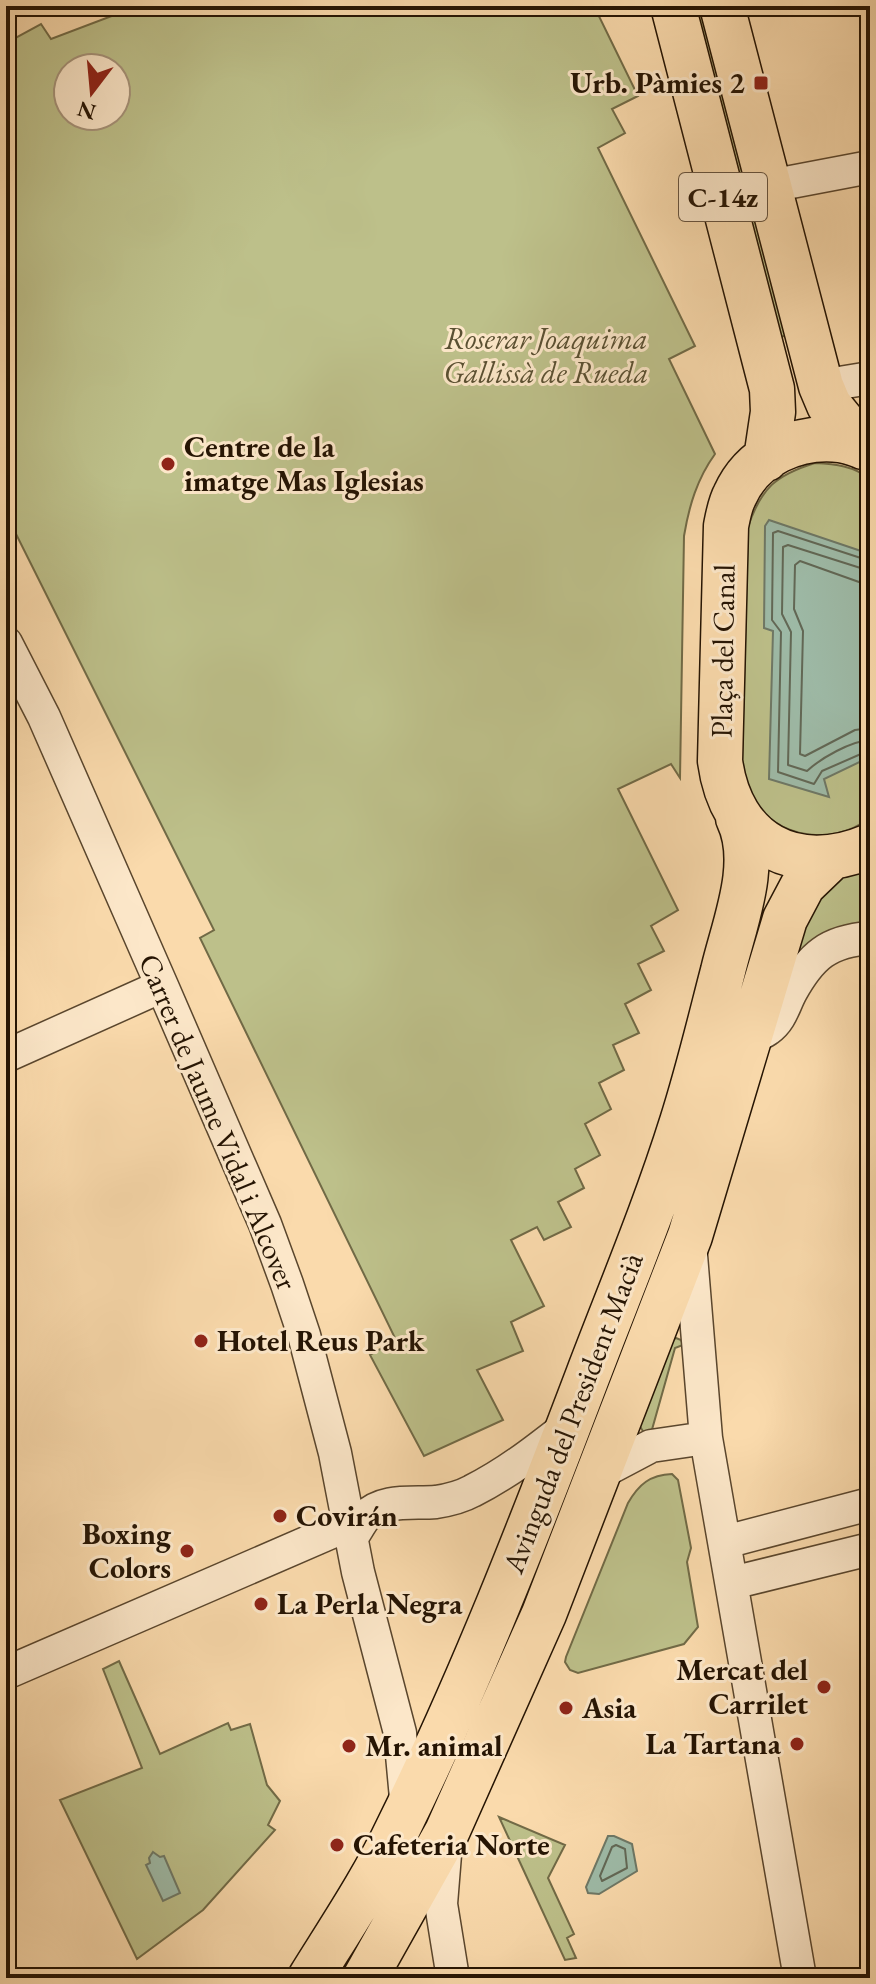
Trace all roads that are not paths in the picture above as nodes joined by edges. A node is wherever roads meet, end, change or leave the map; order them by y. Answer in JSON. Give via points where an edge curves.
{"nodes":[{"id":1,"x":673,"y":6,"type":"edge"},
{"id":2,"x":722,"y":6,"type":"edge"},
{"id":3,"x":870,"y":167,"type":"edge"},
{"id":4,"x":770,"y":186,"type":"junction"},
{"id":5,"x":870,"y":378,"type":"edge"},
{"id":6,"x":821,"y":386,"type":"junction"},
{"id":7,"x":867,"y":448,"type":"edge"},
{"id":8,"x":766,"y":459,"type":"junction"},
{"id":9,"x":6,"y":643,"type":"edge"},
{"id":10,"x":738,"y":818,"type":"junction"},
{"id":11,"x":857,"y":853,"type":"edge"},
{"id":12,"x":870,"y":938,"type":"edge"},
{"id":13,"x":162,"y":986,"type":"junction"},
{"id":14,"x":751,"y":1038,"type":"junction"},
{"id":15,"x":6,"y":1056,"type":"edge"},
{"id":16,"x":690,"y":1236,"type":"junction"},
{"id":17,"x":570,"y":1424,"type":"junction"},
{"id":18,"x":706,"y":1438,"type":"junction"},
{"id":19,"x":651,"y":1446,"type":"junction"},
{"id":20,"x":335,"y":1453,"type":"junction"},
{"id":21,"x":598,"y":1474,"type":"junction"},
{"id":22,"x":715,"y":1487,"type":"junction"},
{"id":23,"x":407,"y":1501,"type":"junction"},
{"id":24,"x":870,"y":1504,"type":"edge"},
{"id":25,"x":350,"y":1531,"type":"junction"},
{"id":26,"x":725,"y":1542,"type":"junction"},
{"id":27,"x":870,"y":1549,"type":"edge"},
{"id":28,"x":732,"y":1583,"type":"junction"},
{"id":29,"x":6,"y":1673,"type":"edge"},
{"id":30,"x":407,"y":1809,"type":"junction"},
{"id":31,"x":447,"y":1832,"type":"junction"},
{"id":32,"x":310,"y":1978,"type":"edge"},
{"id":33,"x":365,"y":1978,"type":"edge"},
{"id":34,"x":453,"y":1978,"type":"edge"},
{"id":35,"x":800,"y":1978,"type":"edge"}],
"edges":[{"from":1,"to":8,"type":"main road","number":"C-14z","via":[[772,389]]},
{"from":2,"to":4,"type":"main road","number":"C-14z"},
{"from":3,"to":4,"type":"street"},
{"from":4,"to":6,"type":"main road","number":"C-14z"},
{"from":5,"to":6,"type":"street"},
{"from":6,"to":7,"type":"main road","number":"C-14z","via":[[829,405]]},
{"from":7,"to":8,"type":"main road","name":"Plaça del Canal","number":"C-14z","via":[[843,440],[810,439]]},
{"from":8,"to":10,"type":"main road","name":"Plaça del Canal","number":"C-14z","via":[[735,495],[726,526],[720,761]]},
{"from":9,"to":13,"type":"street","name":"Carrer de Jaume Vidal i Alcover"},
{"from":10,"to":11,"type":"main road","via":[[787,854],[804,858]]},
{"from":10,"to":17,"type":"main road","name":"Avinguda del President Macià","via":[[744,830],[745,873],[704,1048],[677,1136]]},
{"from":11,"to":14,"type":"main road","name":"Avinguda del President Macià","via":[[803,885],[785,919]]},
{"from":12,"to":14,"type":"street","via":[[827,947],[800,978],[782,1014]]},
{"from":13,"to":15,"type":"street"},
{"from":13,"to":20,"type":"street","name":"Carrer de Jaume Vidal i Alcover","via":[[265,1224],[304,1335]]},
{"from":14,"to":16,"type":"main road","name":"Avinguda del President Macià"},
{"from":16,"to":18,"type":"street"},
{"from":16,"to":21,"type":"main road","name":"Avinguda del President Macià"},
{"from":17,"to":23,"type":"street","via":[[512,1470],[472,1491],[434,1502]]},
{"from":17,"to":30,"type":"main road","name":"Avinguda del President Macià","via":[[474,1664]]},
{"from":18,"to":19,"type":"street"},
{"from":18,"to":22,"type":"street"},
{"from":19,"to":21,"type":"street"},
{"from":19,"to":22,"type":"street","via":[[690,1458]]},
{"from":20,"to":23,"type":"street","via":[[370,1488]]},
{"from":20,"to":25,"type":"street","name":"Carrer de Jaume Vidal i Alcover"},
{"from":21,"to":31,"type":"main road","name":"Avinguda del President Macià","via":[[544,1614]]},
{"from":22,"to":26,"type":"street"},
{"from":23,"to":25,"type":"street","via":[[381,1508]]},
{"from":24,"to":26,"type":"street"},
{"from":25,"to":29,"type":"street"},
{"from":25,"to":30,"type":"street","name":"Carrer de Jaume Vidal i Alcover","via":[[400,1733]]},
{"from":26,"to":28,"type":"street"},
{"from":27,"to":28,"type":"street"},
{"from":28,"to":35,"type":"street"},
{"from":30,"to":32,"type":"main road","name":"Avinguda del President Macià"},
{"from":31,"to":33,"type":"main road","name":"Avinguda del President Macià"},
{"from":31,"to":34,"type":"street","via":[[441,1904]]}]}
